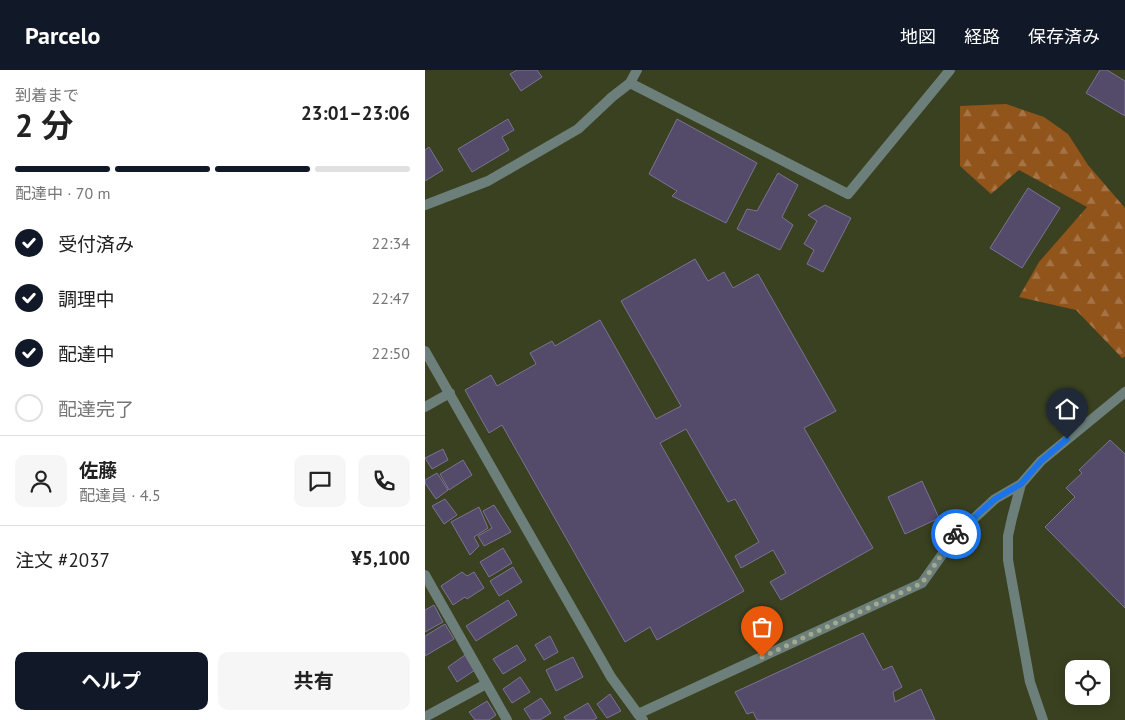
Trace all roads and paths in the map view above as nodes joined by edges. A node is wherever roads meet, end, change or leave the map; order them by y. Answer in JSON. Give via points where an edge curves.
{"nodes":[{"id":1,"x":637,"y":70,"type":"edge"},
{"id":2,"x":950,"y":70,"type":"edge"},
{"id":3,"x":630,"y":83,"type":"junction"},
{"id":4,"x":425,"y":205,"type":"edge"},
{"id":5,"x":425,"y":351,"type":"edge"},
{"id":6,"x":1125,"y":392,"type":"edge"},
{"id":7,"x":450,"y":394,"type":"junction"},
{"id":8,"x":425,"y":407,"type":"edge"},
{"id":9,"x":1021,"y":484,"type":"junction"},
{"id":10,"x":425,"y":575,"type":"edge"},
{"id":11,"x":486,"y":684,"type":"junction"},
{"id":12,"x":425,"y":717,"type":"edge"},
{"id":13,"x":641,"y":717,"type":"edge"},
{"id":14,"x":507,"y":720,"type":"edge"},
{"id":15,"x":1043,"y":720,"type":"edge"}],
"edges":[{"from":1,"to":3,"type":"street"},
{"from":2,"to":3,"type":"street","via":[[848,194]]},
{"from":3,"to":4,"type":"street","via":[[577,128],[539,152],[488,181]]},
{"from":5,"to":7,"type":"street"},
{"from":6,"to":9,"type":"street","via":[[1041,461]]},
{"from":7,"to":8,"type":"street"},
{"from":7,"to":13,"type":"street","via":[[611,677]]},
{"from":9,"to":13,"type":"street","via":[[995,499],[956,535],[922,583]]},
{"from":9,"to":15,"type":"street","via":[[1008,536],[1008,560],[1030,682]]},
{"from":10,"to":11,"type":"street"},
{"from":11,"to":12,"type":"street"},
{"from":11,"to":14,"type":"street"}]}
